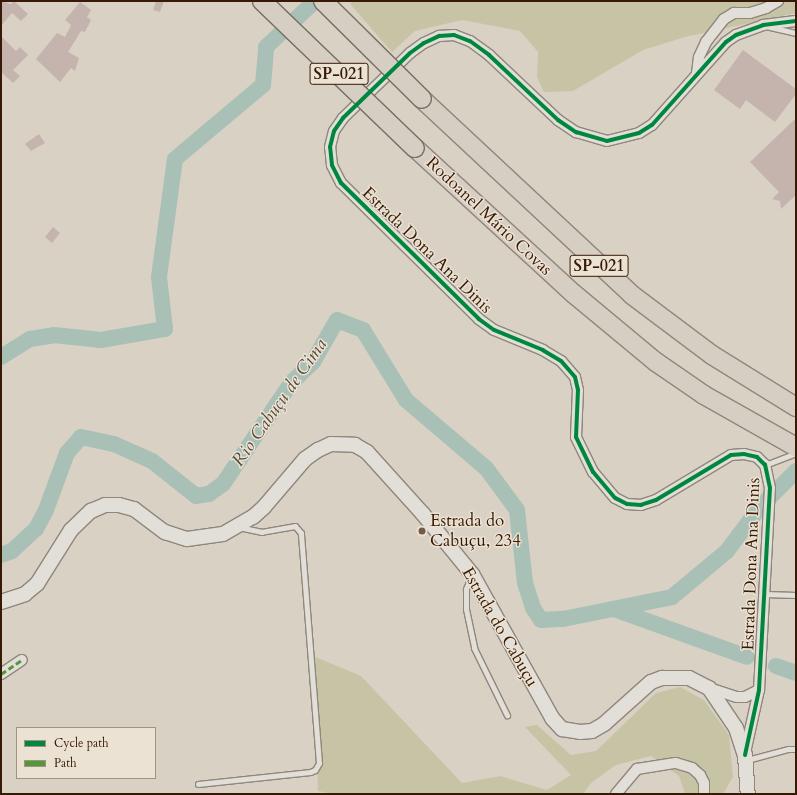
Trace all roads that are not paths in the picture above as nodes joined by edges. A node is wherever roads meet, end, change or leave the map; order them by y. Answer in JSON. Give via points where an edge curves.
{"nodes":[{"id":1,"x":262,"y":1,"type":"edge"},
{"id":2,"x":323,"y":1,"type":"edge"},
{"id":3,"x":778,"y":1,"type":"edge"},
{"id":4,"x":796,"y":21,"type":"edge"},
{"id":5,"x":763,"y":25,"type":"junction"},
{"id":6,"x":796,"y":33,"type":"edge"},
{"id":7,"x":697,"y":73,"type":"junction"},
{"id":8,"x":796,"y":407,"type":"edge"},
{"id":9,"x":796,"y":447,"type":"edge"},
{"id":10,"x":796,"y":453,"type":"edge"},
{"id":11,"x":765,"y":465,"type":"junction"},
{"id":12,"x":237,"y":526,"type":"junction"},
{"id":13,"x":472,"y":574,"type":"junction"},
{"id":14,"x":764,"y":594,"type":"junction"},
{"id":15,"x":796,"y":595,"type":"edge"},
{"id":16,"x":1,"y":602,"type":"edge"},
{"id":17,"x":22,"y":660,"type":"dead end"},
{"id":18,"x":1,"y":674,"type":"edge"},
{"id":19,"x":709,"y":688,"type":"junction"},
{"id":20,"x":759,"y":690,"type":"junction"},
{"id":21,"x":506,"y":715,"type":"dead end"},
{"id":22,"x":796,"y":749,"type":"edge"},
{"id":23,"x":745,"y":758,"type":"junction"},
{"id":24,"x":198,"y":784,"type":"dead end"},
{"id":25,"x":616,"y":794,"type":"edge"},
{"id":26,"x":704,"y":794,"type":"edge"},
{"id":27,"x":748,"y":794,"type":"edge"}],
"edges":[{"from":1,"to":9,"type":"highway","name":"Rodoanel Mário Covas","number":"SP-021","bridge":true,"via":[[415,148],[614,329],[704,395]]},
{"from":2,"to":8,"type":"highway","number":"SP-021","bridge":true,"via":[[422,99],[632,295],[712,356]]},
{"from":3,"to":7,"type":"street","via":[[766,8],[750,13],[734,13],[724,19],[706,42],[699,57]]},
{"from":4,"to":5,"type":"street","name":"Estrada Dona Ana Dinis"},
{"from":5,"to":6,"type":"lane"},
{"from":5,"to":7,"type":"street","name":"Estrada Dona Ana Dinis","via":[[736,35],[726,42]]},
{"from":7,"to":11,"type":"street","name":"Estrada Dona Ana Dinis","via":[[652,125],[639,133],[607,141],[576,132],[558,120],[489,55],[470,41],[454,35],[439,36],[424,42],[410,53],[343,118],[334,131],[330,146],[332,164],[341,183],[355,200],[479,319],[494,330],[555,358],[575,378],[578,390],[576,437],[593,472],[615,498],[628,504],[641,505],[656,500],[731,455],[744,454],[757,458]]},
{"from":10,"to":11,"type":"lane"},
{"from":11,"to":14,"type":"street","name":"Estrada Dona Ana Dinis","via":[[770,488]]},
{"from":12,"to":13,"type":"main road","name":"Estrada do Cabuçu","via":[[264,507],[305,459],[331,444],[343,442],[367,452],[423,514]]},
{"from":12,"to":16,"type":"main road","name":"Estrada do Cabuçu","via":[[223,534],[187,539],[165,532],[134,509],[119,504],[105,505],[91,511],[71,530],[37,584],[25,594]]},
{"from":12,"to":24,"type":"lane","via":[[252,532],[295,526],[301,533],[319,763],[315,770],[310,772]]},
{"from":13,"to":19,"type":"main road","name":"Estrada do Cabuçu","via":[[552,718],[562,729],[592,731],[604,724],[651,682],[662,678],[689,678]]},
{"from":13,"to":21,"type":"lane","via":[[466,589],[472,641],[481,668]]},
{"from":14,"to":15,"type":"lane"},
{"from":14,"to":20,"type":"street","name":"Estrada Dona Ana Dinis"},
{"from":17,"to":18,"type":"street"},
{"from":19,"to":20,"type":"street","via":[[737,697],[745,697]]},
{"from":19,"to":23,"type":"main road","name":"Estrada do Cabuçu","via":[[736,728]]},
{"from":20,"to":23,"type":"street","name":"Estrada Dona Ana Dinis"},
{"from":22,"to":23,"type":"lane","via":[[788,748]]},
{"from":23,"to":27,"type":"main road","name":"Estrada do Cabuçu"},
{"from":25,"to":26,"type":"street","via":[[637,769],[676,763],[692,768],[700,775],[704,783]]}]}
